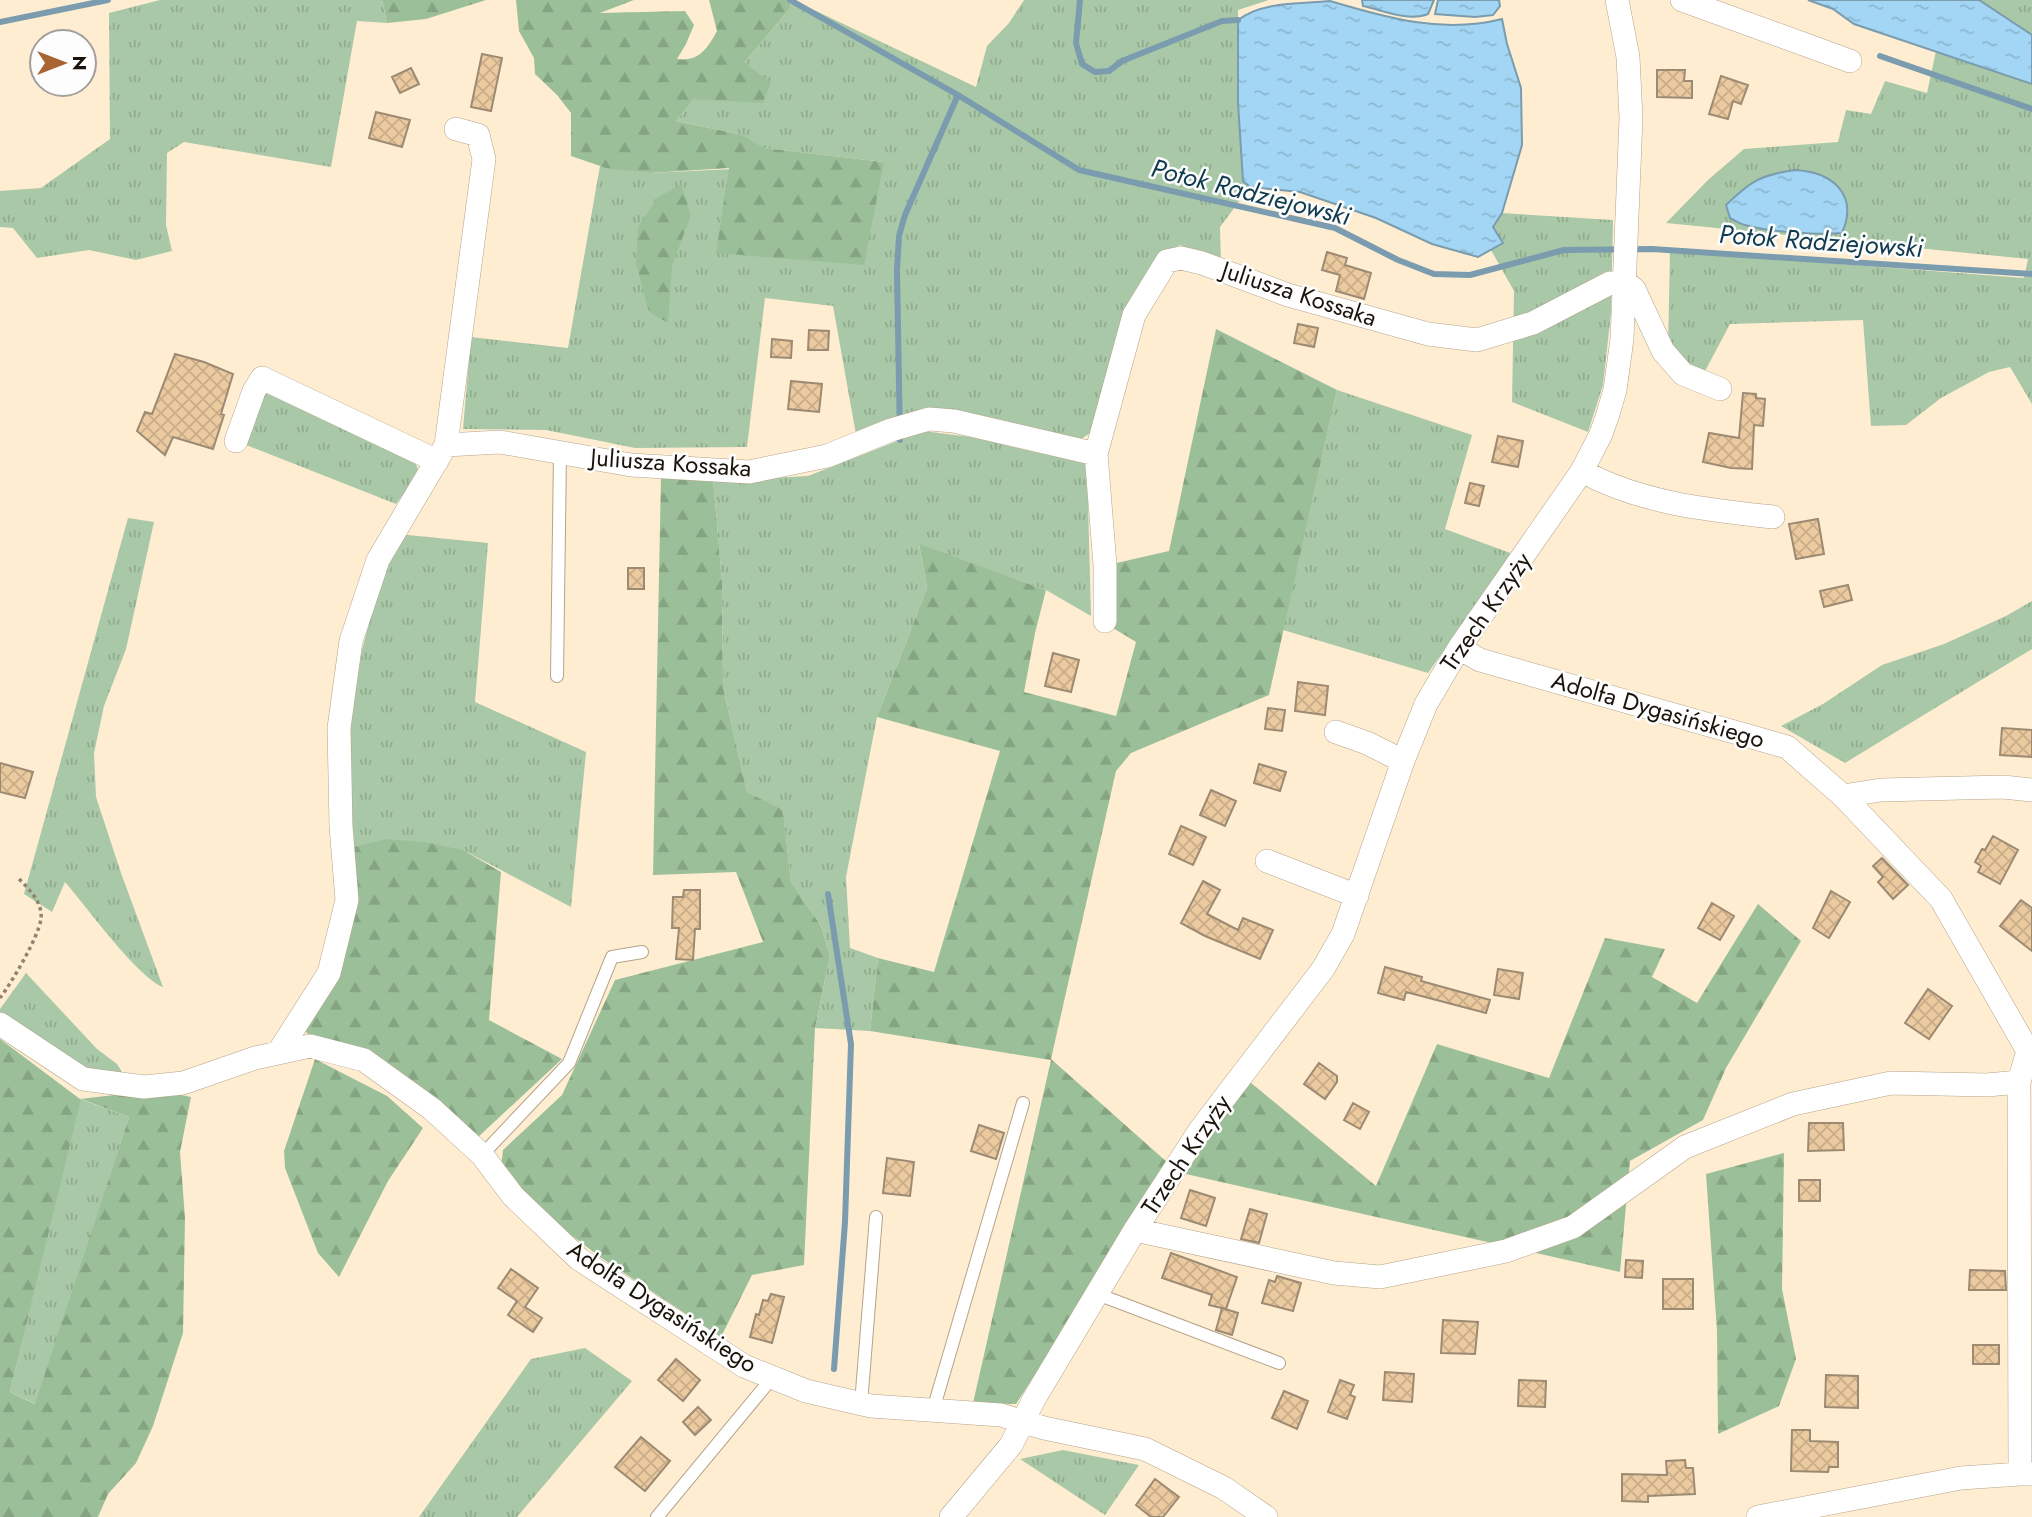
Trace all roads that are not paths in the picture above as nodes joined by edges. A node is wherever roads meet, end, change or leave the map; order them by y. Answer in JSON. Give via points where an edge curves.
{"nodes":[{"id":1,"x":1617,"y":0,"type":"edge"},
{"id":2,"x":1682,"y":0,"type":"edge"},
{"id":3,"x":1850,"y":61,"type":"dead end"},
{"id":4,"x":456,"y":129,"type":"dead end"},
{"id":5,"x":1626,"y":272,"type":"junction"},
{"id":6,"x":1720,"y":389,"type":"dead end"},
{"id":7,"x":236,"y":441,"type":"dead end"},
{"id":8,"x":442,"y":453,"type":"junction"},
{"id":9,"x":560,"y":453,"type":"junction"},
{"id":10,"x":1096,"y":454,"type":"junction"},
{"id":11,"x":1582,"y":471,"type":"junction"},
{"id":12,"x":1773,"y":517,"type":"dead end"},
{"id":13,"x":1105,"y":621,"type":"dead end"},
{"id":14,"x":1459,"y":648,"type":"junction"},
{"id":15,"x":557,"y":676,"type":"dead end"},
{"id":16,"x":1336,"y":732,"type":"dead end"},
{"id":17,"x":1403,"y":761,"type":"junction"},
{"id":18,"x":2032,"y":790,"type":"edge"},
{"id":19,"x":1843,"y":796,"type":"junction"},
{"id":20,"x":1267,"y":861,"type":"dead end"},
{"id":21,"x":1357,"y":896,"type":"junction"},
{"id":22,"x":642,"y":952,"type":"dead end"},
{"id":23,"x":0,"y":1024,"type":"edge"},
{"id":24,"x":2030,"y":1048,"type":"edge"},
{"id":25,"x":278,"y":1053,"type":"junction"},
{"id":26,"x":2019,"y":1082,"type":"junction"},
{"id":27,"x":1023,"y":1103,"type":"dead end"},
{"id":28,"x":482,"y":1155,"type":"junction"},
{"id":29,"x":876,"y":1217,"type":"dead end"},
{"id":30,"x":1135,"y":1230,"type":"junction"},
{"id":31,"x":1097,"y":1294,"type":"junction"},
{"id":32,"x":1279,"y":1363,"type":"dead end"},
{"id":33,"x":772,"y":1378,"type":"junction"},
{"id":34,"x":861,"y":1404,"type":"junction"},
{"id":35,"x":933,"y":1410,"type":"junction"},
{"id":36,"x":1023,"y":1422,"type":"junction"},
{"id":37,"x":2026,"y":1474,"type":"edge"},
{"id":38,"x":657,"y":1517,"type":"edge"},
{"id":39,"x":951,"y":1517,"type":"edge"},
{"id":40,"x":1266,"y":1517,"type":"edge"},
{"id":41,"x":1758,"y":1517,"type":"edge"}],
"edges":[{"from":1,"to":5,"type":"street","name":"Trzech Krzyży","via":[[1628,57],[1631,118]]},
{"from":2,"to":3,"type":"street"},
{"from":4,"to":8,"type":"street","via":[[478,135],[484,159]]},
{"from":5,"to":6,"type":"street","via":[[1663,351],[1683,374]]},
{"from":5,"to":10,"type":"street","name":"Juliusza Kossaka","via":[[1533,323],[1477,340],[1428,334],[1288,295],[1202,263],[1181,258],[1167,261],[1134,315]]},
{"from":5,"to":11,"type":"street","name":"Trzech Krzyży","via":[[1615,390],[1601,434]]},
{"from":7,"to":8,"type":"street","name":"Juliusza Kossaka","via":[[262,378]]},
{"from":8,"to":9,"type":"street","name":"Juliusza Kossaka","via":[[500,442]]},
{"from":8,"to":25,"type":"street","via":[[378,560],[351,641],[340,729],[346,900],[330,973]]},
{"from":9,"to":10,"type":"street","name":"Juliusza Kossaka","via":[[631,465],[749,472],[827,456],[929,419]]},
{"from":9,"to":15,"type":"lane"},
{"from":10,"to":13,"type":"street","name":"Juliusza Kossaka"},
{"from":11,"to":12,"type":"street","via":[[1658,499]]},
{"from":11,"to":14,"type":"street","name":"Trzech Krzyży"},
{"from":14,"to":17,"type":"street","name":"Trzech Krzyży","via":[[1426,704]]},
{"from":14,"to":19,"type":"street","name":"Adolfa Dygasińskiego","via":[[1480,660],[1787,747]]},
{"from":16,"to":17,"type":"street"},
{"from":17,"to":21,"type":"street","name":"Trzech Krzyży"},
{"from":18,"to":19,"type":"street","via":[[1881,790]]},
{"from":19,"to":24,"type":"street","name":"Adolfa Dygasińskiego","via":[[1941,899]]},
{"from":20,"to":21,"type":"street"},
{"from":21,"to":30,"type":"street","name":"Trzech Krzyży","via":[[1343,934],[1323,968],[1200,1130]]},
{"from":22,"to":28,"type":"lane","via":[[612,957],[569,1063]]},
{"from":23,"to":25,"type":"street","name":"Adolfa Dygasińskiego","via":[[83,1079],[145,1087],[183,1083]]},
{"from":24,"to":26,"type":"street","name":"Adolfa Dygasińskiego"},
{"from":25,"to":28,"type":"street","name":"Adolfa Dygasińskiego","via":[[310,1046],[364,1060],[432,1109]]},
{"from":26,"to":30,"type":"street","via":[[1891,1083],[1793,1104],[1685,1147],[1573,1227],[1506,1251],[1380,1277],[1334,1273]]},
{"from":26,"to":37,"type":"street","name":"Adolfa Dygasińskiego"},
{"from":27,"to":35,"type":"lane"},
{"from":28,"to":33,"type":"street","name":"Adolfa Dygasińskiego","via":[[513,1196],[579,1259],[744,1366]]},
{"from":29,"to":34,"type":"lane"},
{"from":30,"to":31,"type":"street","name":"Trzech Krzyży"},
{"from":31,"to":32,"type":"lane"},
{"from":31,"to":36,"type":"street","name":"Trzech Krzyży"},
{"from":33,"to":34,"type":"street","name":"Adolfa Dygasińskiego"},
{"from":33,"to":38,"type":"lane"},
{"from":34,"to":35,"type":"street","name":"Adolfa Dygasińskiego"},
{"from":35,"to":36,"type":"street","name":"Adolfa Dygasińskiego","via":[[1001,1415]]},
{"from":36,"to":39,"type":"street","name":"Trzech Krzyży","via":[[1011,1445]]},
{"from":36,"to":40,"type":"street","name":"Adolfa Dygasińskiego","via":[[1145,1449],[1224,1488]]},
{"from":37,"to":41,"type":"street","name":"Adolfa Dygasińskiego","via":[[1961,1478]]}]}
